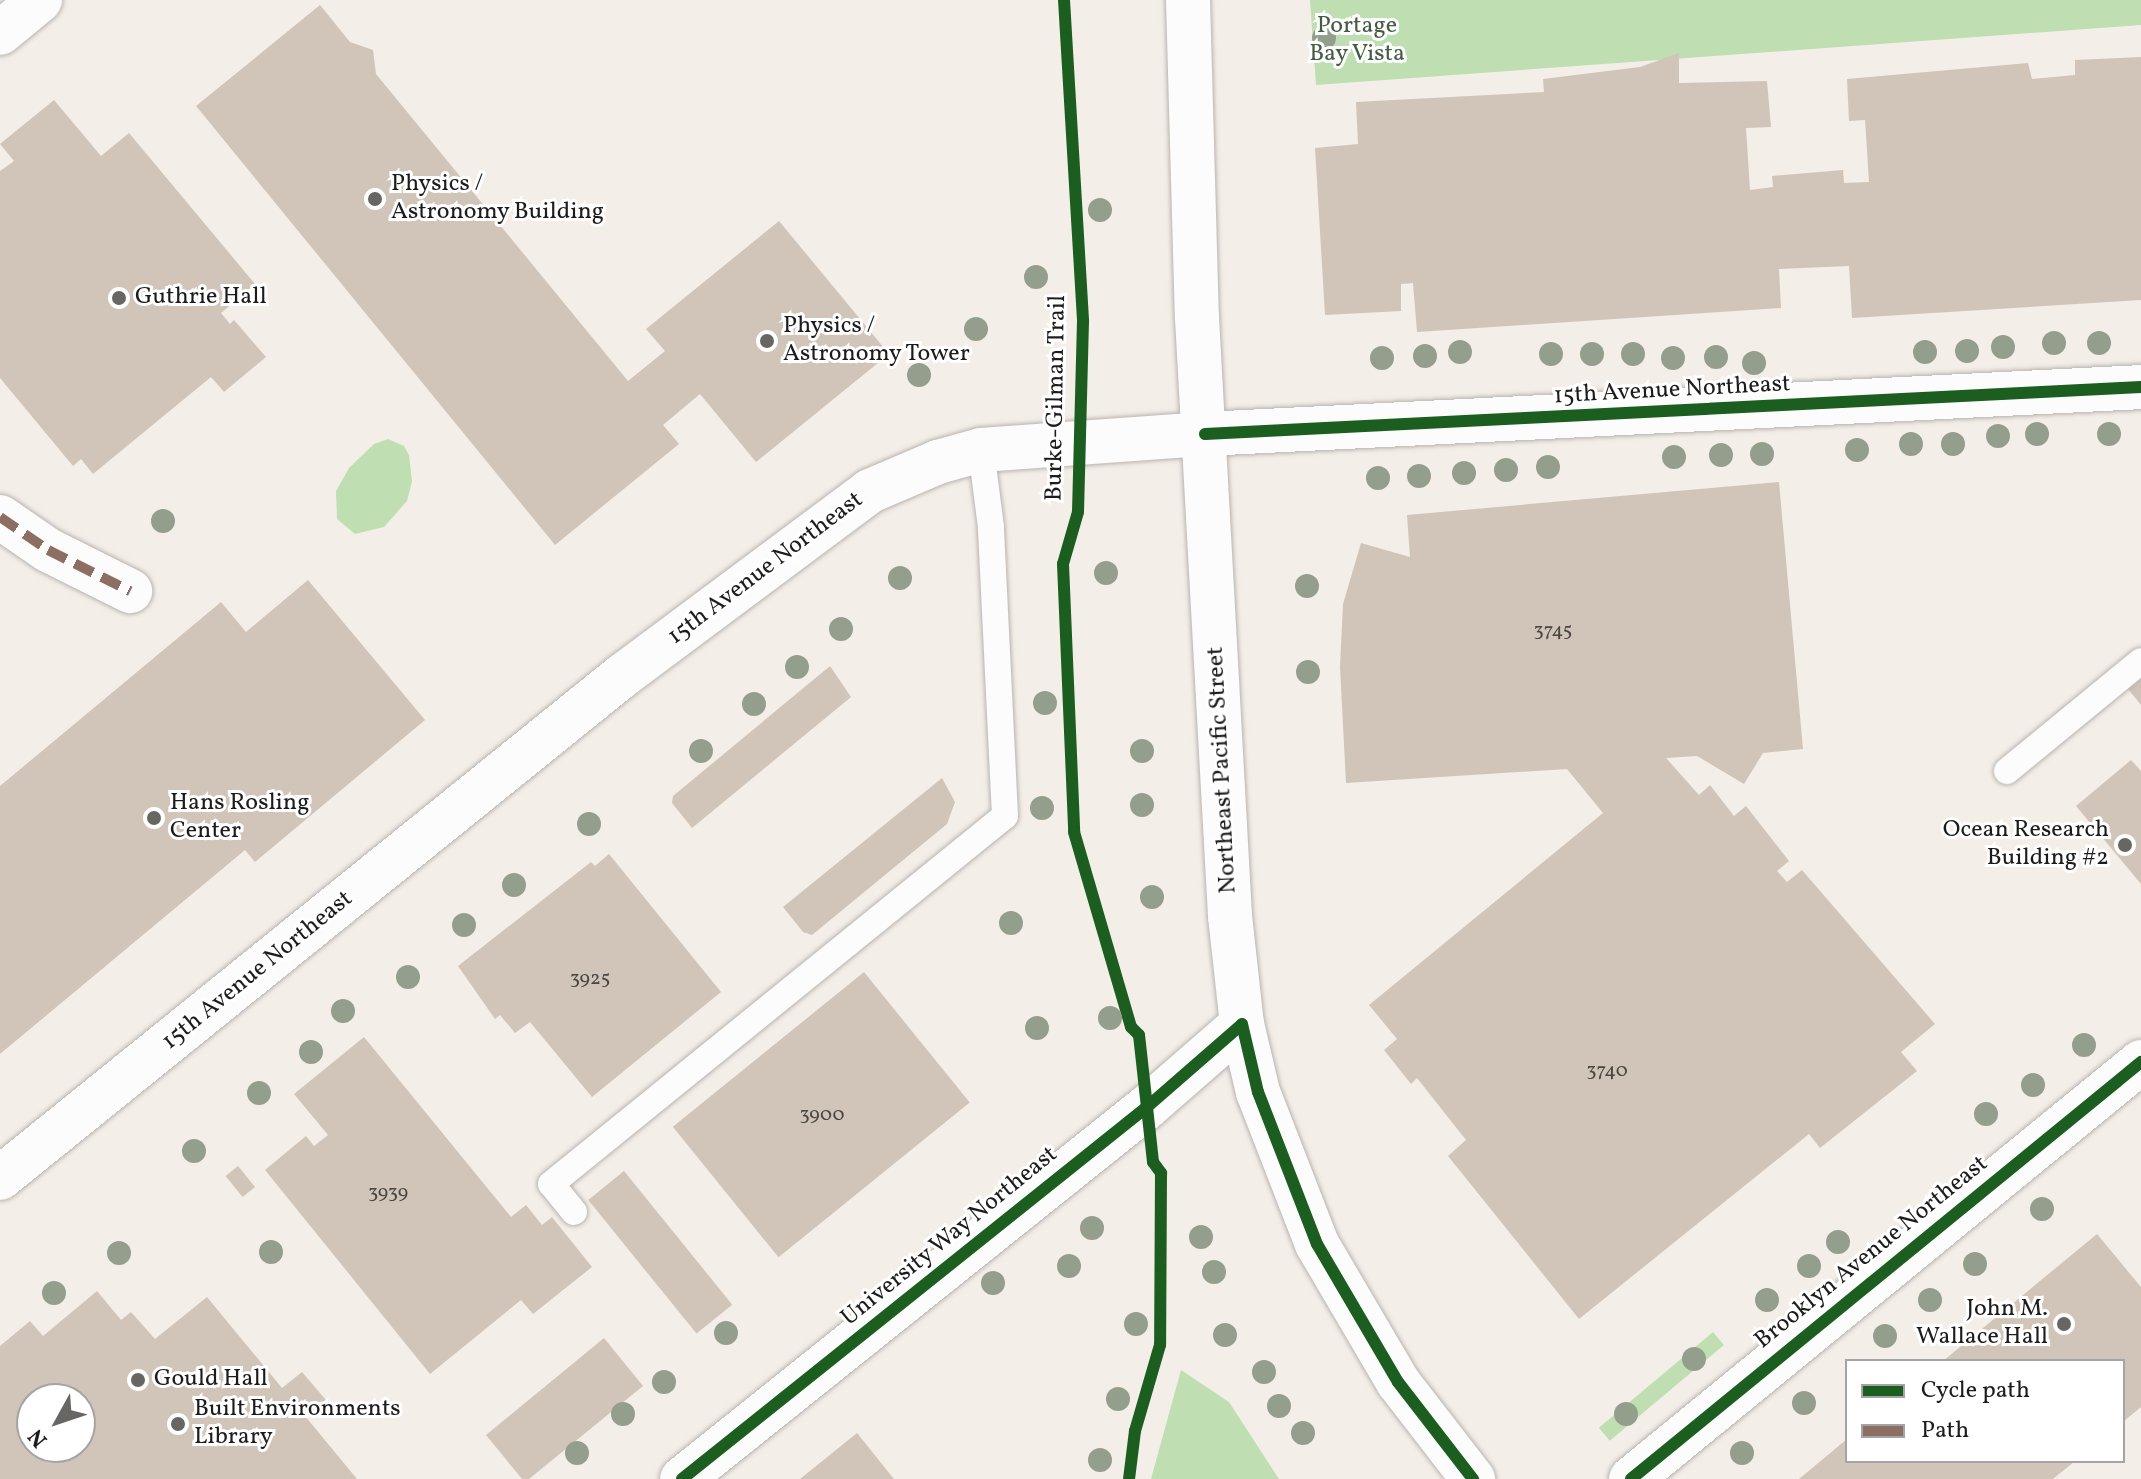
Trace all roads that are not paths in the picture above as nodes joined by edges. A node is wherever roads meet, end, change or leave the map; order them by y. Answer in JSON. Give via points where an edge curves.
{"nodes":[{"id":1,"x":40,"y":0,"type":"edge"},
{"id":2,"x":1188,"y":0,"type":"edge"},
{"id":3,"x":0,"y":33,"type":"edge"},
{"id":4,"x":2141,"y":387,"type":"edge"},
{"id":5,"x":1205,"y":434,"type":"junction"},
{"id":6,"x":981,"y":450,"type":"junction"},
{"id":7,"x":0,"y":517,"type":"edge"},
{"id":8,"x":130,"y":591,"type":"dead end"},
{"id":9,"x":2141,"y":661,"type":"edge"},
{"id":10,"x":2007,"y":771,"type":"dead end"},
{"id":11,"x":1242,"y":1024,"type":"junction"},
{"id":12,"x":2141,"y":1062,"type":"edge"},
{"id":13,"x":0,"y":1178,"type":"edge"},
{"id":14,"x":574,"y":1212,"type":"dead end"},
{"id":15,"x":682,"y":1479,"type":"edge"},
{"id":16,"x":1473,"y":1479,"type":"edge"},
{"id":17,"x":1631,"y":1479,"type":"edge"}],
"edges":[{"from":1,"to":3,"type":"main road"},
{"from":2,"to":5,"type":"main road","name":"Northeast Pacific Street"},
{"from":4,"to":5,"type":"main road","name":"15th Avenue Northeast"},
{"from":5,"to":6,"type":"main road","name":"15th Avenue Northeast"},
{"from":5,"to":11,"type":"main road","name":"Northeast Pacific Street","via":[[1230,916]]},
{"from":6,"to":13,"type":"main road","name":"15th Avenue Northeast","via":[[903,475],[839,511],[622,676]]},
{"from":6,"to":14,"type":"lane","via":[[991,527],[1005,816],[551,1184]]},
{"from":7,"to":8,"type":"main road","via":[[48,550]]},
{"from":9,"to":10,"type":"lane"},
{"from":11,"to":15,"type":"main road","name":"University Way Northeast","via":[[1147,1107]]},
{"from":11,"to":16,"type":"main road","name":"Northeast Pacific Street","via":[[1258,1092],[1317,1244],[1398,1382]]},
{"from":12,"to":17,"type":"main road","name":"Brooklyn Avenue Northeast"}]}
